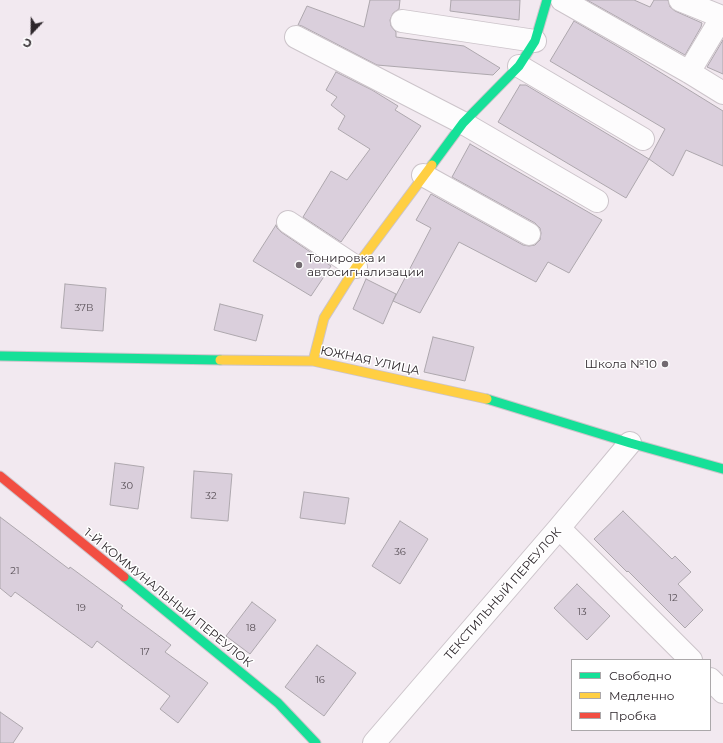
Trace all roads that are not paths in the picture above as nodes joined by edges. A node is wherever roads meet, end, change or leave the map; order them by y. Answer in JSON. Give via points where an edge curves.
{"nodes":[{"id":1,"x":547,"y":0,"type":"edge"},
{"id":2,"x":562,"y":0,"type":"edge"},
{"id":3,"x":680,"y":0,"type":"edge"},
{"id":4,"x":722,"y":17,"type":"edge"},
{"id":5,"x":402,"y":22,"type":"dead end"},
{"id":6,"x":296,"y":37,"type":"dead end"},
{"id":7,"x":535,"y":41,"type":"junction"},
{"id":8,"x":519,"y":66,"type":"junction"},
{"id":9,"x":689,"y":72,"type":"junction"},
{"id":10,"x":723,"y":93,"type":"edge"},
{"id":11,"x":463,"y":123,"type":"junction"},
{"id":12,"x":643,"y":139,"type":"dead end"},
{"id":13,"x":423,"y":175,"type":"junction"},
{"id":14,"x":597,"y":201,"type":"dead end"},
{"id":15,"x":288,"y":222,"type":"dead end"},
{"id":16,"x":529,"y":234,"type":"dead end"},
{"id":17,"x":356,"y":267,"type":"junction"},
{"id":18,"x":0,"y":356,"type":"edge"},
{"id":19,"x":313,"y":361,"type":"junction"},
{"id":20,"x":630,"y":443,"type":"junction"},
{"id":21,"x":723,"y":469,"type":"edge"},
{"id":22,"x":0,"y":476,"type":"edge"},
{"id":23,"x":559,"y":528,"type":"junction"},
{"id":24,"x":690,"y":659,"type":"edge"},
{"id":25,"x":711,"y":680,"type":"edge"},
{"id":26,"x":723,"y":692,"type":"edge"},
{"id":27,"x":316,"y":743,"type":"edge"},
{"id":28,"x":374,"y":743,"type":"edge"}],
"edges":[{"from":1,"to":7,"type":"street"},
{"from":2,"to":9,"type":"street"},
{"from":3,"to":4,"type":"street"},
{"from":4,"to":9,"type":"street"},
{"from":5,"to":7,"type":"street"},
{"from":6,"to":11,"type":"street"},
{"from":7,"to":8,"type":"street"},
{"from":8,"to":11,"type":"street"},
{"from":8,"to":12,"type":"street"},
{"from":9,"to":10,"type":"street"},
{"from":11,"to":13,"type":"street"},
{"from":11,"to":14,"type":"street"},
{"from":13,"to":16,"type":"street"},
{"from":13,"to":17,"type":"street"},
{"from":15,"to":17,"type":"street"},
{"from":17,"to":19,"type":"street","via":[[324,318]]},
{"from":18,"to":19,"type":"street","name":"ЮЖНАЯ УЛИЦА"},
{"from":19,"to":20,"type":"street","name":"ЮЖНАЯ УЛИЦА","via":[[481,397]]},
{"from":20,"to":21,"type":"street","name":"ЮЖНАЯ УЛИЦА"},
{"from":20,"to":23,"type":"street","name":"ТЕКСТИЛЬНЫЙ ПЕРЕУЛОК"},
{"from":22,"to":27,"type":"street","name":"1-Й КОММУНАЛЬНЫЙ ПЕРЕУЛОК","via":[[278,703]]},
{"from":23,"to":24,"type":"street"},
{"from":23,"to":28,"type":"street","name":"ТЕКСТИЛЬНЫЙ ПЕРЕУЛОК"},
{"from":25,"to":26,"type":"street"}]}
